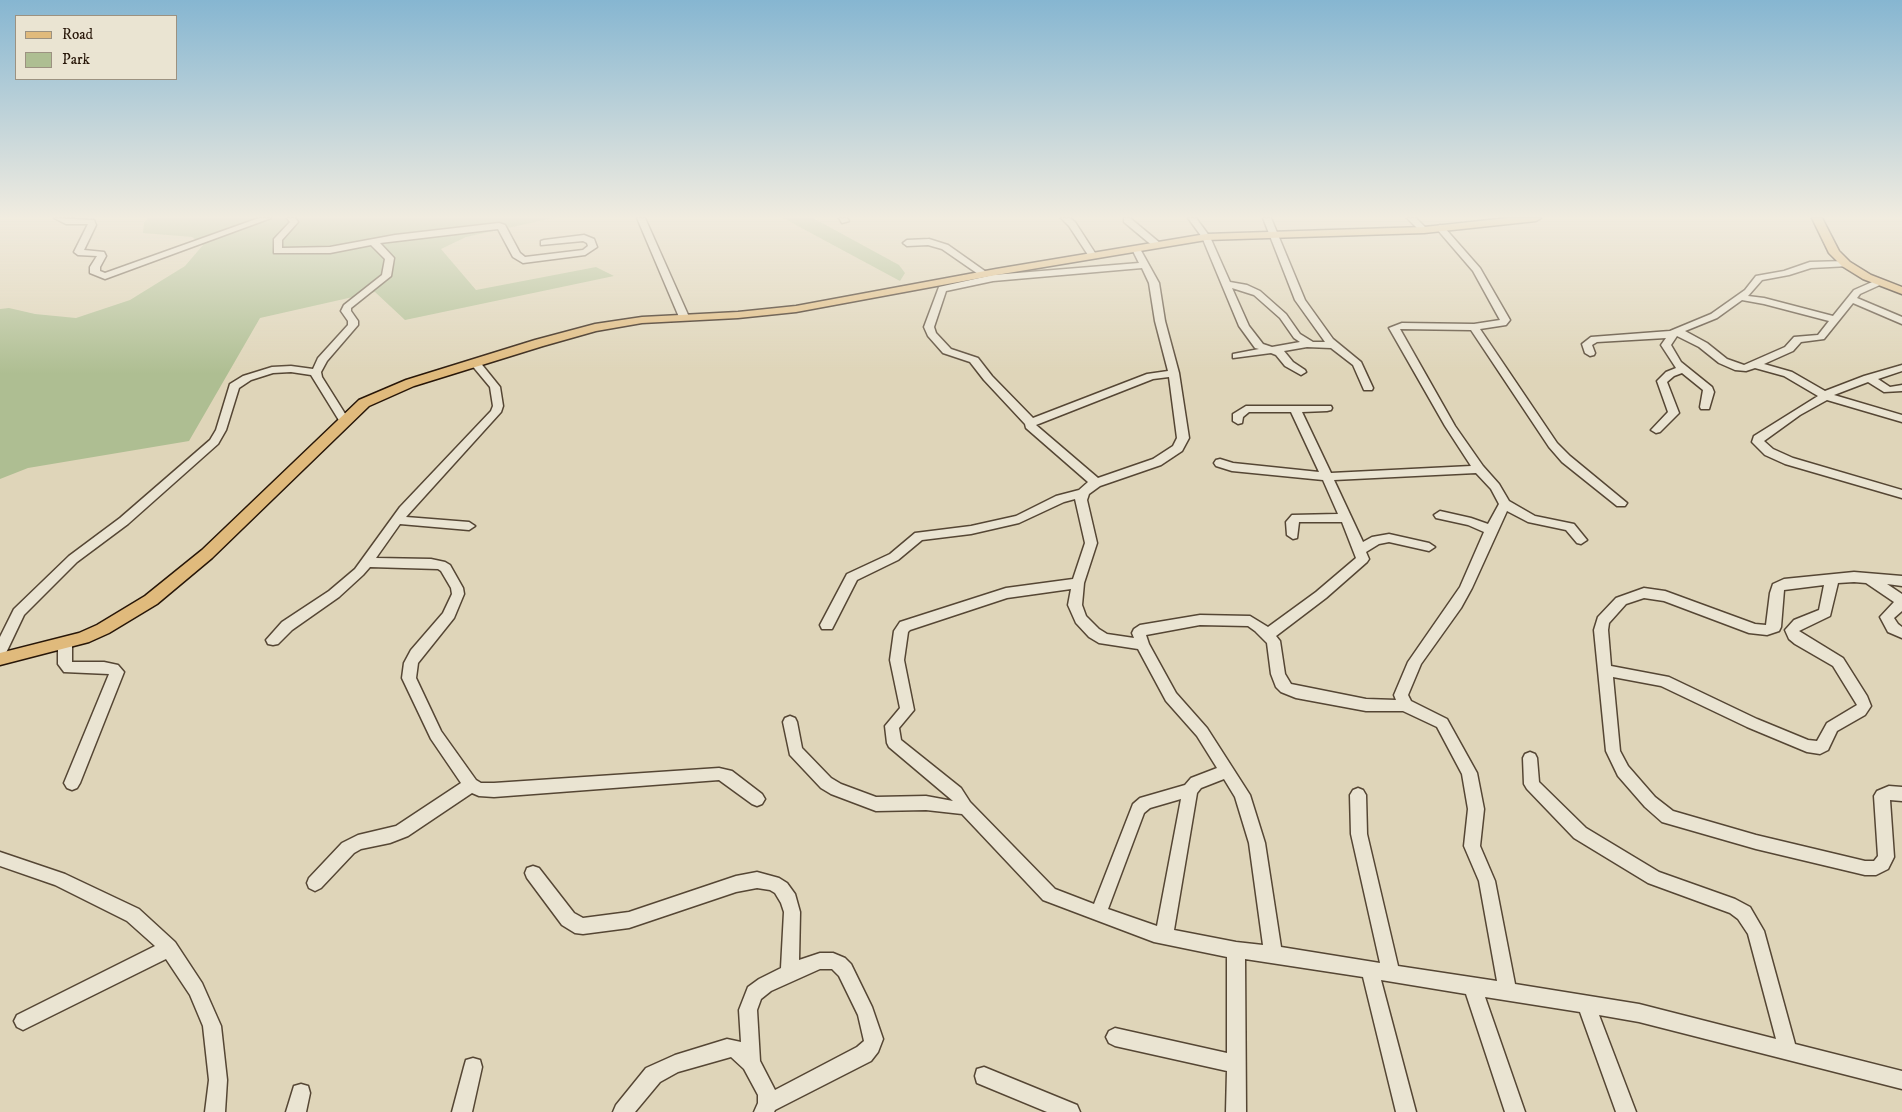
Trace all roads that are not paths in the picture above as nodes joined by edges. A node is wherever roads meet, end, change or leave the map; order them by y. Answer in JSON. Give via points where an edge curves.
{"nodes":[{"id":1,"x":95,"y":270,"type":"edge"},
{"id":2,"x":122,"y":270,"type":"edge"},
{"id":3,"x":387,"y":270,"type":"edge"},
{"id":4,"x":664,"y":270,"type":"edge"},
{"id":5,"x":978,"y":270,"type":"edge"},
{"id":6,"x":1009,"y":270,"type":"edge"},
{"id":7,"x":1087,"y":270,"type":"edge"},
{"id":8,"x":1147,"y":270,"type":"edge"},
{"id":9,"x":1220,"y":270,"type":"edge"},
{"id":10,"x":1287,"y":270,"type":"edge"},
{"id":11,"x":1477,"y":270,"type":"edge"},
{"id":12,"x":1795,"y":270,"type":"edge"},
{"id":13,"x":1857,"y":270,"type":"edge"},
{"id":14,"x":984,"y":274,"type":"junction"},
{"id":15,"x":1879,"y":282,"type":"junction"},
{"id":16,"x":1226,"y":284,"type":"junction"},
{"id":17,"x":1902,"y":291,"type":"edge"},
{"id":18,"x":1740,"y":297,"type":"junction"},
{"id":19,"x":1851,"y":299,"type":"junction"},
{"id":20,"x":684,"y":316,"type":"junction"},
{"id":21,"x":1834,"y":319,"type":"junction"},
{"id":22,"x":1902,"y":321,"type":"edge"},
{"id":23,"x":1474,"y":327,"type":"junction"},
{"id":24,"x":1674,"y":333,"type":"junction"},
{"id":25,"x":1308,"y":344,"type":"junction"},
{"id":26,"x":1334,"y":345,"type":"junction"},
{"id":27,"x":1272,"y":350,"type":"junction"},
{"id":28,"x":1590,"y":353,"type":"dead end"},
{"id":29,"x":1237,"y":356,"type":"dead end"},
{"id":30,"x":475,"y":363,"type":"junction"},
{"id":31,"x":1753,"y":364,"type":"junction"},
{"id":32,"x":1902,"y":368,"type":"edge"},
{"id":33,"x":1682,"y":369,"type":"junction"},
{"id":34,"x":316,"y":372,"type":"junction"},
{"id":35,"x":1174,"y":372,"type":"junction"},
{"id":36,"x":1301,"y":372,"type":"dead end"},
{"id":37,"x":1868,"y":378,"type":"junction"},
{"id":38,"x":1368,"y":388,"type":"dead end"},
{"id":39,"x":1902,"y":388,"type":"edge"},
{"id":40,"x":1826,"y":396,"type":"junction"},
{"id":41,"x":1705,"y":407,"type":"dead end"},
{"id":42,"x":1295,"y":408,"type":"junction"},
{"id":43,"x":1327,"y":408,"type":"dead end"},
{"id":44,"x":1902,"y":419,"type":"edge"},
{"id":45,"x":344,"y":420,"type":"junction"},
{"id":46,"x":1238,"y":421,"type":"dead end"},
{"id":47,"x":1031,"y":423,"type":"junction"},
{"id":48,"x":1656,"y":430,"type":"dead end"},
{"id":49,"x":1220,"y":463,"type":"dead end"},
{"id":50,"x":1479,"y":469,"type":"junction"},
{"id":51,"x":1328,"y":477,"type":"junction"},
{"id":52,"x":1096,"y":483,"type":"junction"},
{"id":53,"x":1083,"y":493,"type":"junction"},
{"id":54,"x":1902,"y":494,"type":"edge"},
{"id":55,"x":1621,"y":503,"type":"dead end"},
{"id":56,"x":1505,"y":504,"type":"junction"},
{"id":57,"x":1440,"y":515,"type":"dead end"},
{"id":58,"x":1346,"y":518,"type":"junction"},
{"id":59,"x":397,"y":520,"type":"junction"},
{"id":60,"x":469,"y":526,"type":"dead end"},
{"id":61,"x":1491,"y":530,"type":"junction"},
{"id":62,"x":1293,"y":534,"type":"dead end"},
{"id":63,"x":1581,"y":540,"type":"dead end"},
{"id":64,"x":1429,"y":547,"type":"dead end"},
{"id":65,"x":1360,"y":550,"type":"junction"},
{"id":66,"x":368,"y":562,"type":"junction"},
{"id":67,"x":1867,"y":577,"type":"junction"},
{"id":68,"x":1832,"y":579,"type":"junction"},
{"id":69,"x":1902,"y":581,"type":"edge"},
{"id":70,"x":1078,"y":583,"type":"junction"},
{"id":71,"x":1902,"y":602,"type":"edge"},
{"id":72,"x":827,"y":625,"type":"dead end"},
{"id":73,"x":1902,"y":633,"type":"edge"},
{"id":74,"x":1269,"y":634,"type":"junction"},
{"id":75,"x":273,"y":640,"type":"dead end"},
{"id":76,"x":64,"y":643,"type":"junction"},
{"id":77,"x":1142,"y":644,"type":"junction"},
{"id":78,"x":0,"y":651,"type":"edge"},
{"id":79,"x":0,"y":659,"type":"edge"},
{"id":80,"x":1605,"y":670,"type":"junction"},
{"id":81,"x":1405,"y":705,"type":"junction"},
{"id":82,"x":790,"y":722,"type":"dead end"},
{"id":83,"x":1530,"y":758,"type":"dead end"},
{"id":84,"x":1228,"y":771,"type":"junction"},
{"id":85,"x":72,"y":783,"type":"dead end"},
{"id":86,"x":472,"y":785,"type":"junction"},
{"id":87,"x":1190,"y":790,"type":"junction"},
{"id":88,"x":1902,"y":794,"type":"edge"},
{"id":89,"x":1358,"y":795,"type":"dead end"},
{"id":90,"x":757,"y":799,"type":"dead end"},
{"id":91,"x":965,"y":807,"type":"junction"},
{"id":92,"x":0,"y":859,"type":"edge"},
{"id":93,"x":534,"y":873,"type":"dead end"},
{"id":94,"x":315,"y":883,"type":"dead end"},
{"id":95,"x":1098,"y":914,"type":"junction"},
{"id":96,"x":1164,"y":936,"type":"junction"},
{"id":97,"x":169,"y":948,"type":"junction"},
{"id":98,"x":1236,"y":950,"type":"junction"},
{"id":99,"x":1273,"y":954,"type":"junction"},
{"id":100,"x":1370,"y":970,"type":"junction"},
{"id":101,"x":790,"y":973,"type":"junction"},
{"id":102,"x":1391,"y":973,"type":"junction"},
{"id":103,"x":1472,"y":986,"type":"junction"},
{"id":104,"x":1508,"y":992,"type":"junction"},
{"id":105,"x":1586,"y":1005,"type":"junction"},
{"id":106,"x":23,"y":1021,"type":"dead end"},
{"id":107,"x":1115,"y":1037,"type":"dead end"},
{"id":108,"x":1788,"y":1051,"type":"junction"},
{"id":109,"x":751,"y":1062,"type":"junction"},
{"id":110,"x":1236,"y":1064,"type":"junction"},
{"id":111,"x":472,"y":1068,"type":"dead end"},
{"id":112,"x":984,"y":1076,"type":"dead end"},
{"id":113,"x":1902,"y":1080,"type":"edge"},
{"id":114,"x":301,"y":1093,"type":"dead end"},
{"id":115,"x":766,"y":1108,"type":"edge"},
{"id":116,"x":215,"y":1112,"type":"edge"},
{"id":117,"x":296,"y":1112,"type":"edge"},
{"id":118,"x":462,"y":1112,"type":"edge"},
{"id":119,"x":623,"y":1112,"type":"edge"},
{"id":120,"x":1070,"y":1112,"type":"edge"},
{"id":121,"x":1236,"y":1112,"type":"edge"},
{"id":122,"x":1406,"y":1112,"type":"edge"},
{"id":123,"x":1515,"y":1112,"type":"edge"},
{"id":124,"x":1626,"y":1112,"type":"edge"}],
"edges":[{"from":1,"to":2,"type":"street","via":[[105,276]]},
{"from":3,"to":34,"type":"street","via":[[386,276],[348,307],[346,311],[353,325],[322,360]]},
{"from":4,"to":20,"type":"street"},
{"from":5,"to":14,"type":"street"},
{"from":6,"to":14,"type":"main road"},
{"from":7,"to":47,"type":"street","via":[[993,278],[942,289],[928,327],[947,351],[974,360]]},
{"from":8,"to":35,"type":"street","via":[[1154,283]]},
{"from":9,"to":16,"type":"street"},
{"from":10,"to":26,"type":"street","via":[[1297,295]]},
{"from":11,"to":23,"type":"street","via":[[1505,320]]},
{"from":12,"to":18,"type":"street","via":[[1759,278]]},
{"from":13,"to":15,"type":"main road"},
{"from":14,"to":20,"type":"main road","via":[[796,309],[738,316]]},
{"from":15,"to":17,"type":"main road"},
{"from":15,"to":19,"type":"street","via":[[1860,290]]},
{"from":16,"to":25,"type":"street","via":[[1257,293]]},
{"from":16,"to":27,"type":"street","via":[[1244,326],[1259,346]]},
{"from":18,"to":21,"type":"street","via":[[1764,300]]},
{"from":18,"to":24,"type":"street","via":[[1714,316]]},
{"from":19,"to":21,"type":"street"},
{"from":19,"to":22,"type":"street"},
{"from":20,"to":30,"type":"main road","via":[[595,328]]},
{"from":21,"to":31,"type":"street","via":[[1821,337],[1798,339],[1789,349]]},
{"from":23,"to":50,"type":"street","via":[[1394,328],[1450,426]]},
{"from":23,"to":55,"type":"street","via":[[1553,445]]},
{"from":24,"to":28,"type":"street","via":[[1595,339],[1587,344]]},
{"from":24,"to":31,"type":"street","via":[[1703,345],[1718,359],[1734,366],[1742,368]]},
{"from":24,"to":33,"type":"street","via":[[1666,345]]},
{"from":25,"to":26,"type":"street"},
{"from":25,"to":27,"type":"street"},
{"from":26,"to":38,"type":"street","via":[[1357,364]]},
{"from":27,"to":29,"type":"street"},
{"from":27,"to":36,"type":"street"},
{"from":30,"to":45,"type":"main road","via":[[374,397]]},
{"from":30,"to":59,"type":"street","via":[[495,387],[496,412]]},
{"from":31,"to":40,"type":"street","via":[[1788,374]]},
{"from":32,"to":37,"type":"street"},
{"from":33,"to":41,"type":"street","via":[[1708,388]]},
{"from":33,"to":48,"type":"street","via":[[1662,381],[1674,415]]},
{"from":34,"to":45,"type":"street"},
{"from":34,"to":78,"type":"street","via":[[272,370],[234,386],[221,430],[214,442],[55,576],[19,612]]},
{"from":35,"to":47,"type":"street","via":[[1151,376]]},
{"from":35,"to":52,"type":"street","via":[[1183,438],[1178,448],[1150,465]]},
{"from":37,"to":39,"type":"street","via":[[1888,390]]},
{"from":37,"to":40,"type":"street"},
{"from":40,"to":44,"type":"street"},
{"from":40,"to":54,"type":"street","via":[[1758,438],[1758,442],[1769,452],[1789,461]]},
{"from":42,"to":43,"type":"street"},
{"from":42,"to":46,"type":"street","via":[[1246,409],[1237,416]]},
{"from":42,"to":51,"type":"street"},
{"from":45,"to":76,"type":"main road","via":[[208,554],[164,591],[102,629]]},
{"from":47,"to":52,"type":"street","via":[[1032,429]]},
{"from":49,"to":51,"type":"street"},
{"from":50,"to":51,"type":"street"},
{"from":50,"to":56,"type":"street"},
{"from":51,"to":58,"type":"street"},
{"from":52,"to":53,"type":"street"},
{"from":53,"to":70,"type":"street","via":[[1081,500],[1091,543]]},
{"from":53,"to":72,"type":"street","via":[[1019,519],[971,530],[920,536],[894,557],[852,577]]},
{"from":56,"to":61,"type":"street"},
{"from":56,"to":63,"type":"street","via":[[1532,519],[1570,527]]},
{"from":57,"to":61,"type":"street"},
{"from":58,"to":62,"type":"street","via":[[1296,518],[1292,522]]},
{"from":58,"to":65,"type":"street"},
{"from":59,"to":60,"type":"street"},
{"from":59,"to":66,"type":"street"},
{"from":61,"to":81,"type":"street","via":[[1456,605],[1413,667],[1401,695]]},
{"from":64,"to":65,"type":"street","via":[[1389,538],[1376,540]]},
{"from":65,"to":74,"type":"street","via":[[1362,562]]},
{"from":66,"to":75,"type":"street","via":[[334,594],[287,626]]},
{"from":66,"to":86,"type":"street","via":[[441,565],[458,588],[449,615],[411,663],[409,678],[436,736]]},
{"from":67,"to":68,"type":"street"},
{"from":67,"to":69,"type":"street"},
{"from":67,"to":71,"type":"street"},
{"from":68,"to":80,"type":"street","via":[[1791,582],[1778,587],[1774,627],[1767,630],[1654,593],[1621,600],[1603,621]]},
{"from":68,"to":80,"type":"street","via":[[1825,613],[1798,624],[1792,630],[1800,640],[1838,662],[1864,706],[1832,727],[1820,748],[1807,746],[1752,723],[1664,681]]},
{"from":70,"to":77,"type":"street","via":[[1076,612],[1094,633],[1104,639]]},
{"from":70,"to":91,"type":"street","via":[[1006,593],[910,624],[901,631],[897,660],[907,710],[892,726],[894,743],[956,793]]},
{"from":71,"to":73,"type":"street","via":[[1887,617]]},
{"from":74,"to":77,"type":"street","via":[[1250,621],[1200,620],[1146,630],[1139,633]]},
{"from":74,"to":81,"type":"street","via":[[1278,674],[1286,688],[1380,706]]},
{"from":76,"to":79,"type":"main road"},
{"from":76,"to":85,"type":"street","via":[[65,664],[69,668],[104,667],[117,672]]},
{"from":77,"to":84,"type":"street","via":[[1172,697],[1202,732]]},
{"from":80,"to":88,"type":"street","via":[[1616,760],[1650,802],[1668,817],[1756,842],[1876,868],[1886,857],[1882,796]]},
{"from":81,"to":104,"type":"street","via":[[1442,722],[1469,773],[1476,809],[1472,846],[1486,881]]},
{"from":82,"to":91,"type":"street","via":[[795,751],[836,789],[876,804],[926,803]]},
{"from":83,"to":108,"type":"street","via":[[1532,784],[1580,833],[1654,878],[1744,913],[1756,931]]},
{"from":84,"to":87,"type":"street","via":[[1196,783]]},
{"from":84,"to":99,"type":"street","via":[[1242,795],[1257,842]]},
{"from":86,"to":90,"type":"street","via":[[494,790],[719,774],[727,776]]},
{"from":86,"to":94,"type":"street","via":[[402,831],[358,842],[348,848]]},
{"from":87,"to":95,"type":"street","via":[[1146,803],[1138,809]]},
{"from":87,"to":96,"type":"street"},
{"from":89,"to":102,"type":"street","via":[[1359,834]]},
{"from":91,"to":95,"type":"street","via":[[1049,895]]},
{"from":92,"to":97,"type":"street","via":[[59,879],[133,914]]},
{"from":93,"to":101,"type":"street","via":[[568,919],[583,926],[629,920],[736,884],[757,880],[773,883],[789,900],[792,912]]},
{"from":95,"to":96,"type":"street"},
{"from":96,"to":98,"type":"street"},
{"from":97,"to":106,"type":"street"},
{"from":97,"to":116,"type":"street","via":[[196,989],[212,1026],[218,1080]]},
{"from":98,"to":99,"type":"street"},
{"from":98,"to":110,"type":"street"},
{"from":99,"to":100,"type":"street"},
{"from":100,"to":102,"type":"street"},
{"from":100,"to":122,"type":"street"},
{"from":101,"to":109,"type":"street","via":[[765,985],[754,993],[750,1002]]},
{"from":101,"to":115,"type":"street","via":[[820,962],[839,964],[866,1013],[874,1039],[864,1054]]},
{"from":102,"to":103,"type":"street"},
{"from":103,"to":104,"type":"street"},
{"from":103,"to":123,"type":"street"},
{"from":104,"to":105,"type":"street"},
{"from":105,"to":108,"type":"street","via":[[1640,1014]]},
{"from":105,"to":124,"type":"street"},
{"from":107,"to":110,"type":"street"},
{"from":108,"to":113,"type":"street"},
{"from":109,"to":115,"type":"street","via":[[767,1094]]},
{"from":109,"to":119,"type":"street","via":[[734,1048],[727,1048],[675,1064],[653,1075]]},
{"from":110,"to":121,"type":"street"},
{"from":111,"to":118,"type":"street"},
{"from":112,"to":120,"type":"street"},
{"from":114,"to":117,"type":"street"}]}
